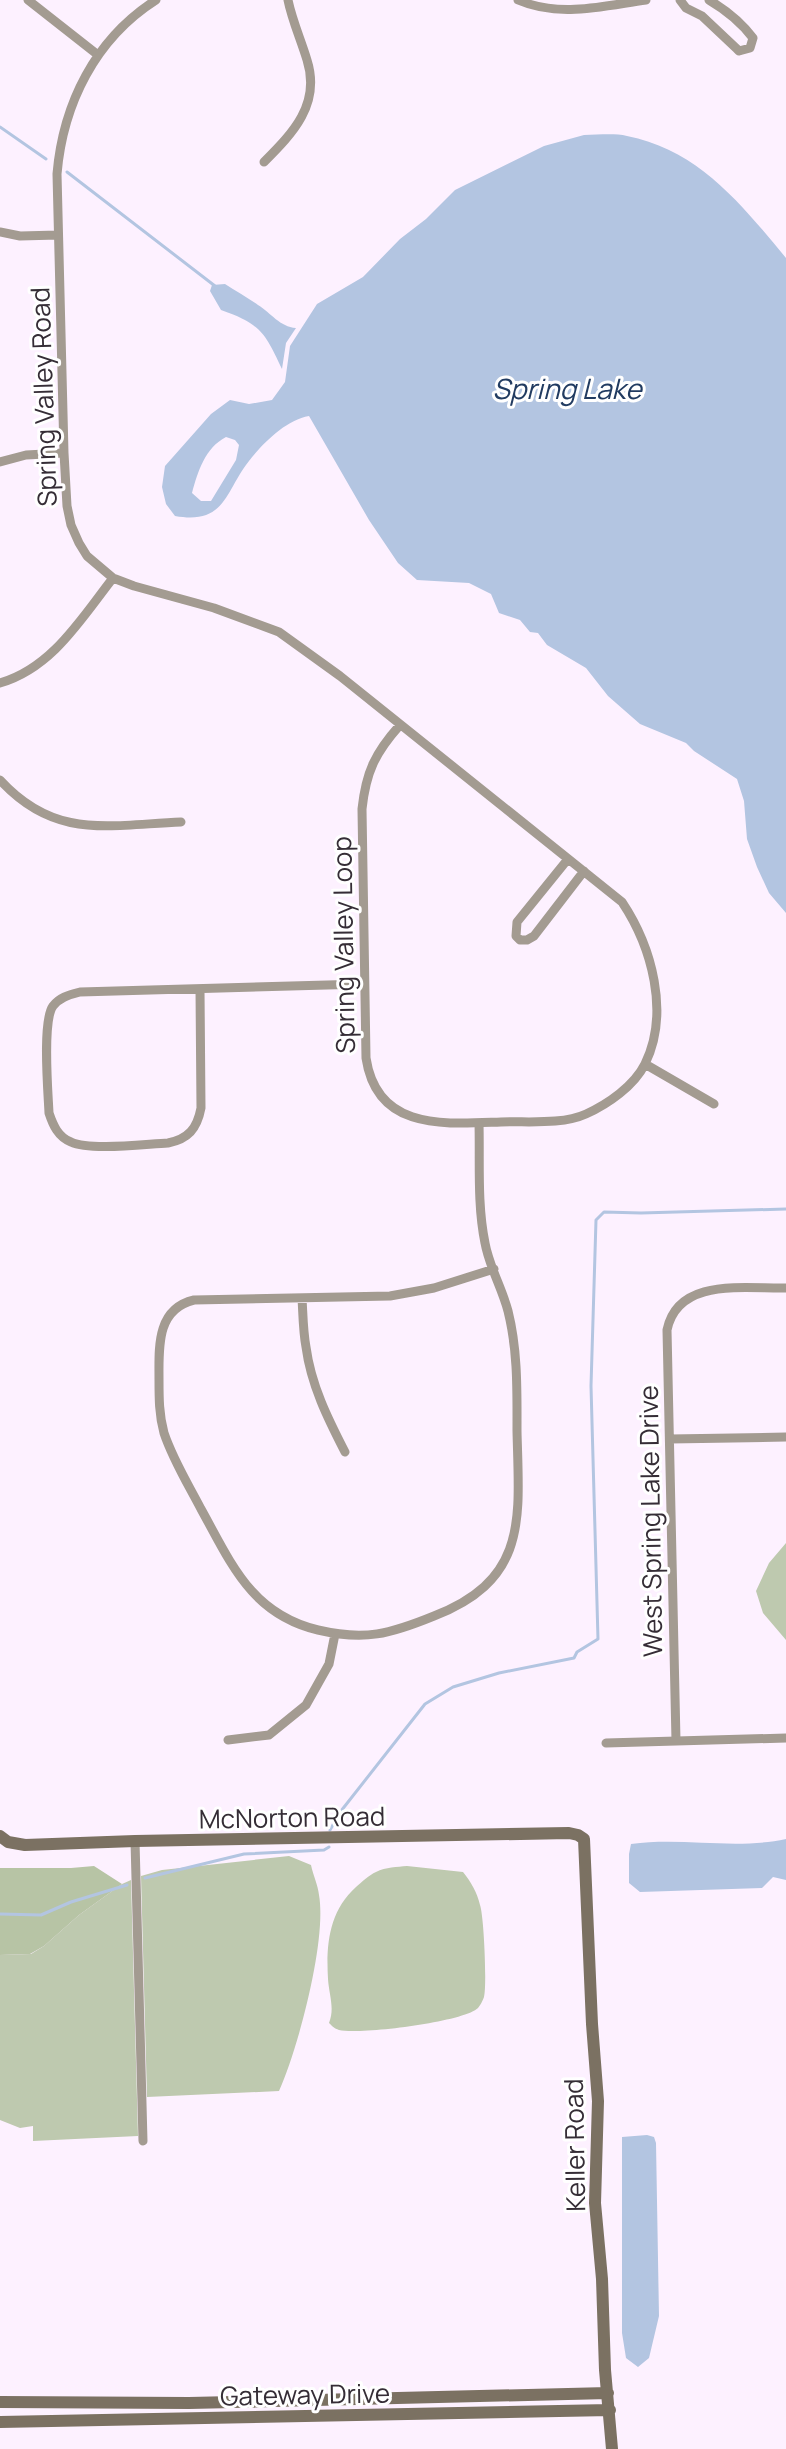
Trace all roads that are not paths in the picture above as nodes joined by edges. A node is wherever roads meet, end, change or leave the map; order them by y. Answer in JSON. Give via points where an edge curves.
{"nodes":[{"id":1,"x":28,"y":0,"type":"edge"},
{"id":2,"x":156,"y":0,"type":"edge"},
{"id":3,"x":288,"y":0,"type":"edge"},
{"id":4,"x":518,"y":0,"type":"edge"},
{"id":5,"x":646,"y":0,"type":"edge"},
{"id":6,"x":680,"y":0,"type":"edge"},
{"id":7,"x":709,"y":0,"type":"edge"},
{"id":8,"x":98,"y":55,"type":"junction"},
{"id":9,"x":264,"y":162,"type":"dead end"},
{"id":10,"x":0,"y":232,"type":"edge"},
{"id":11,"x":58,"y":235,"type":"junction"},
{"id":12,"x":64,"y":453,"type":"junction"},
{"id":13,"x":0,"y":462,"type":"edge"},
{"id":14,"x":113,"y":578,"type":"junction"},
{"id":15,"x":0,"y":683,"type":"edge"},
{"id":16,"x":400,"y":725,"type":"junction"},
{"id":17,"x":0,"y":780,"type":"edge"},
{"id":18,"x":181,"y":822,"type":"dead end"},
{"id":19,"x":568,"y":859,"type":"junction"},
{"id":20,"x":584,"y":871,"type":"junction"},
{"id":21,"x":364,"y":984,"type":"junction"},
{"id":22,"x":200,"y":989,"type":"junction"},
{"id":23,"x":645,"y":1064,"type":"junction"},
{"id":24,"x":714,"y":1104,"type":"dead end"},
{"id":25,"x":479,"y":1123,"type":"junction"},
{"id":26,"x":494,"y":1269,"type":"junction"},
{"id":27,"x":786,"y":1288,"type":"edge"},
{"id":28,"x":302,"y":1298,"type":"junction"},
{"id":29,"x":786,"y":1437,"type":"edge"},
{"id":30,"x":670,"y":1439,"type":"junction"},
{"id":31,"x":345,"y":1452,"type":"dead end"},
{"id":32,"x":335,"y":1634,"type":"junction"},
{"id":33,"x":786,"y":1738,"type":"edge"},
{"id":34,"x":228,"y":1740,"type":"dead end"},
{"id":35,"x":676,"y":1741,"type":"junction"},
{"id":36,"x":606,"y":1743,"type":"dead end"},
{"id":37,"x":0,"y":1836,"type":"edge"},
{"id":38,"x":584,"y":1839,"type":"joint"},
{"id":39,"x":135,"y":1841,"type":"junction"},
{"id":40,"x":143,"y":2141,"type":"dead end"},
{"id":41,"x":608,"y":2393,"type":"junction"},
{"id":42,"x":0,"y":2402,"type":"edge"},
{"id":43,"x":610,"y":2410,"type":"junction"},
{"id":44,"x":0,"y":2422,"type":"edge"},
{"id":45,"x":612,"y":2449,"type":"edge"}],
"edges":[{"from":1,"to":8,"type":"street"},
{"from":2,"to":8,"type":"street","name":"Spring Valley Road","via":[[118,30]]},
{"from":3,"to":9,"type":"street","via":[[308,63],[310,99],[288,138]]},
{"from":4,"to":5,"type":"street","via":[[559,11]]},
{"from":6,"to":7,"type":"street","via":[[739,51],[750,48],[753,38],[746,29]]},
{"from":8,"to":11,"type":"street","name":"Spring Valley Road","via":[[82,81],[60,145]]},
{"from":10,"to":11,"type":"street"},
{"from":11,"to":12,"type":"street","name":"Spring Valley Road"},
{"from":12,"to":13,"type":"street"},
{"from":12,"to":14,"type":"street","name":"Spring Valley Road","via":[[71,525],[87,556]]},
{"from":14,"to":15,"type":"street","via":[[58,647],[26,672]]},
{"from":14,"to":16,"type":"street","name":"Spring Valley Road","via":[[279,632]]},
{"from":16,"to":19,"type":"street","name":"Spring Valley Loop"},
{"from":16,"to":21,"type":"street","name":"Spring Valley Loop","via":[[373,760],[365,784]]},
{"from":17,"to":18,"type":"street","via":[[28,805],[69,823]]},
{"from":19,"to":20,"type":"street","name":"Spring Valley Loop"},
{"from":19,"to":20,"type":"street","via":[[517,922],[520,940],[534,936]]},
{"from":20,"to":23,"type":"street","name":"Spring Valley Loop","via":[[622,902],[643,942],[656,1012]]},
{"from":21,"to":22,"type":"street"},
{"from":21,"to":25,"type":"street","name":"Spring Valley Loop","via":[[368,1072],[382,1097],[416,1120]]},
{"from":22,"to":22,"type":"street","via":[[80,992],[51,1008],[49,1113],[61,1135],[85,1146],[168,1143],[190,1133],[201,1108]]},
{"from":23,"to":24,"type":"street"},
{"from":23,"to":25,"type":"street","name":"Spring Valley Loop","via":[[632,1083],[583,1115]]},
{"from":25,"to":26,"type":"street","via":[[483,1229]]},
{"from":26,"to":28,"type":"street","via":[[390,1296]]},
{"from":26,"to":32,"type":"street","via":[[516,1358],[519,1506],[508,1553],[479,1593],[457,1607],[398,1631],[367,1637]]},
{"from":27,"to":30,"type":"street","name":"West Spring Lake Drive","via":[[710,1290],[692,1295],[670,1315]]},
{"from":28,"to":31,"type":"street","via":[[313,1380]]},
{"from":28,"to":32,"type":"street","via":[[194,1300],[171,1312],[159,1342],[159,1409],[172,1455],[239,1578],[272,1610],[302,1626]]},
{"from":29,"to":30,"type":"street"},
{"from":30,"to":35,"type":"street","name":"West Spring Lake Drive"},
{"from":32,"to":34,"type":"street","via":[[329,1664],[306,1705],[269,1735]]},
{"from":33,"to":35,"type":"street"},
{"from":35,"to":36,"type":"street"},
{"from":37,"to":39,"type":"street","name":"McNorton Road","via":[[25,1845]]},
{"from":38,"to":39,"type":"street","name":"McNorton Road","via":[[569,1833]]},
{"from":38,"to":41,"type":"street","name":"Keller Road","via":[[598,2101],[595,2203]]},
{"from":39,"to":40,"type":"street"},
{"from":41,"to":42,"type":"street","name":"Gateway Drive"},
{"from":41,"to":43,"type":"street","name":"Keller Road"},
{"from":43,"to":44,"type":"street","name":"Gateway Drive"},
{"from":43,"to":45,"type":"street","name":"Keller Road"}]}
